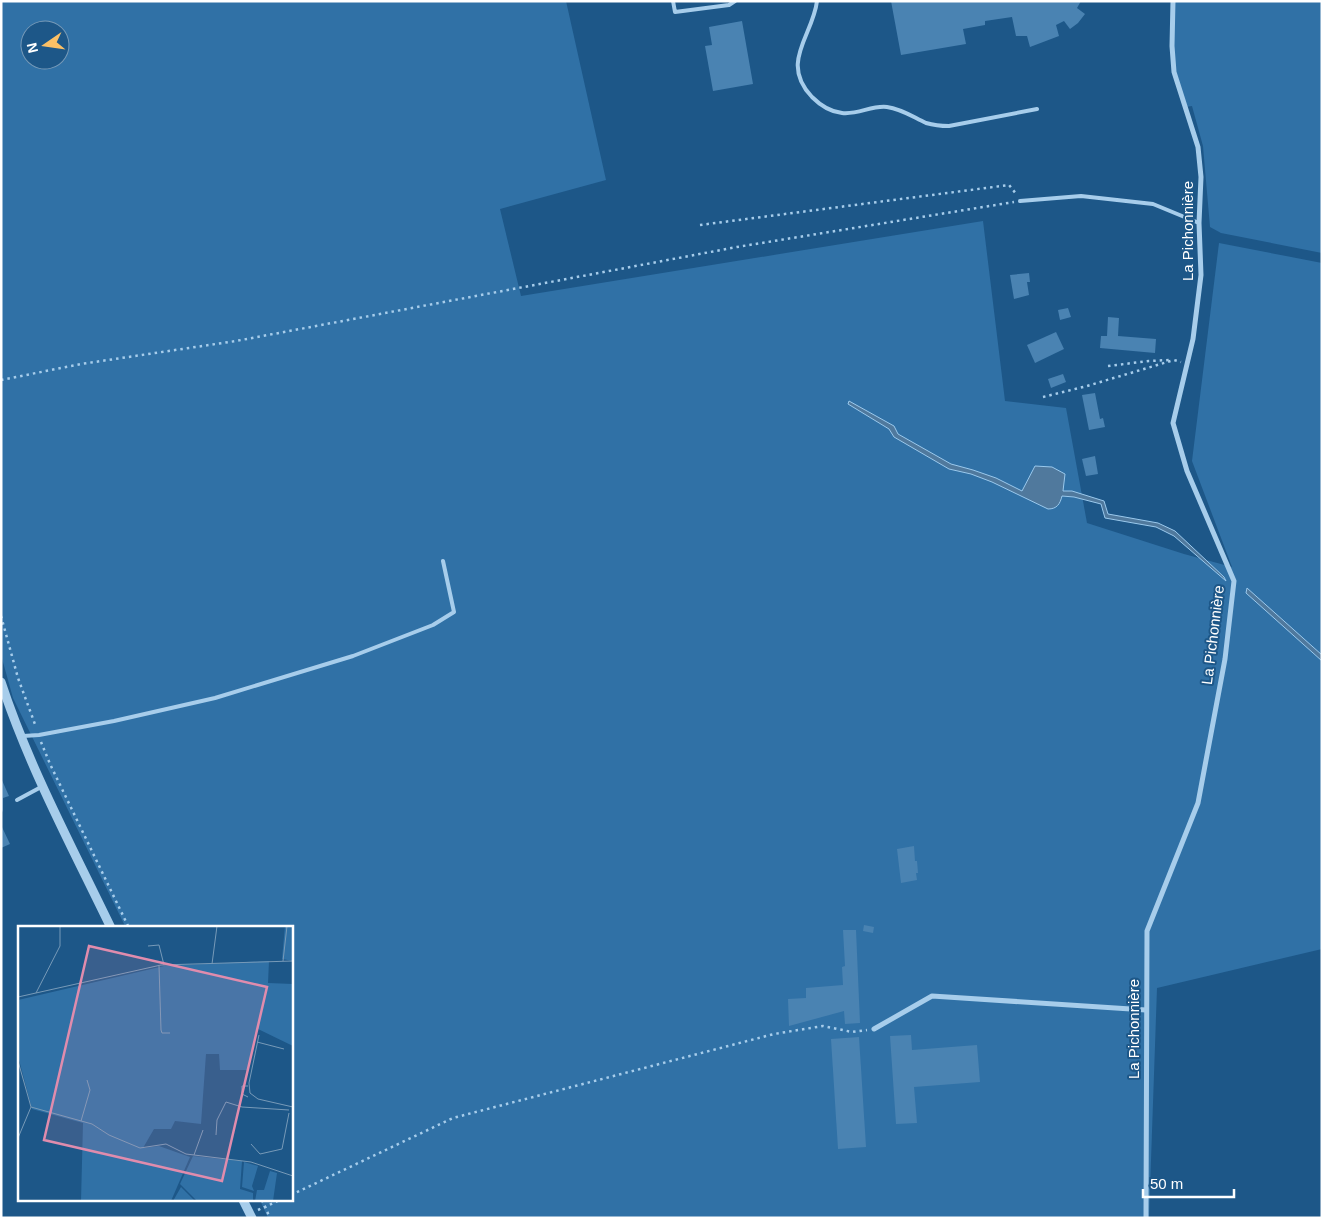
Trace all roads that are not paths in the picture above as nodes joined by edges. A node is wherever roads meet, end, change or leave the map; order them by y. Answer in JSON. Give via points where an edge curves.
{"nodes":[{"id":1,"x":673,"y":1,"type":"edge"},
{"id":2,"x":735,"y":1,"type":"edge"},
{"id":3,"x":817,"y":1,"type":"edge"},
{"id":4,"x":1173,"y":1,"type":"edge"},
{"id":5,"x":1037,"y":109,"type":"dead end"},
{"id":6,"x":1020,"y":201,"type":"road end"},
{"id":7,"x":1199,"y":223,"type":"junction"},
{"id":8,"x":443,"y":561,"type":"dead end"},
{"id":9,"x":1,"y":682,"type":"edge"},
{"id":10,"x":4,"y":702,"type":"edge"},
{"id":11,"x":21,"y":736,"type":"junction"},
{"id":12,"x":43,"y":786,"type":"junction"},
{"id":13,"x":17,"y":800,"type":"dead end"},
{"id":14,"x":110,"y":926,"type":"edge"},
{"id":15,"x":1146,"y":1010,"type":"junction"},
{"id":16,"x":874,"y":1029,"type":"road end"},
{"id":17,"x":244,"y":1202,"type":"edge"},
{"id":18,"x":251,"y":1216,"type":"edge"},
{"id":19,"x":1146,"y":1218,"type":"edge"}],
"edges":[{"from":1,"to":2,"type":"lane","via":[[675,12],[729,5]]},
{"from":3,"to":5,"type":"lane","via":[[812,23],[798,55],[798,69],[808,92],[829,109],[852,114],[886,107],[939,126]]},
{"from":4,"to":7,"type":"street","name":"La Pichonnière","via":[[1174,72],[1198,147],[1201,177]]},
{"from":6,"to":7,"type":"lane","via":[[1081,196],[1153,204]]},
{"from":7,"to":15,"type":"street","name":"La Pichonnière","via":[[1202,276],[1194,339],[1173,422],[1186,471],[1234,581],[1225,659],[1198,802],[1147,931]]},
{"from":8,"to":11,"type":"lane","via":[[454,612],[433,625],[353,656],[215,698],[114,721]]},
{"from":9,"to":10,"type":"street"},
{"from":10,"to":11,"type":"street"},
{"from":11,"to":12,"type":"street"},
{"from":12,"to":13,"type":"lane"},
{"from":12,"to":14,"type":"street"},
{"from":15,"to":16,"type":"street","via":[[932,996]]},
{"from":15,"to":19,"type":"street","name":"La Pichonnière"},
{"from":17,"to":18,"type":"street"}]}
